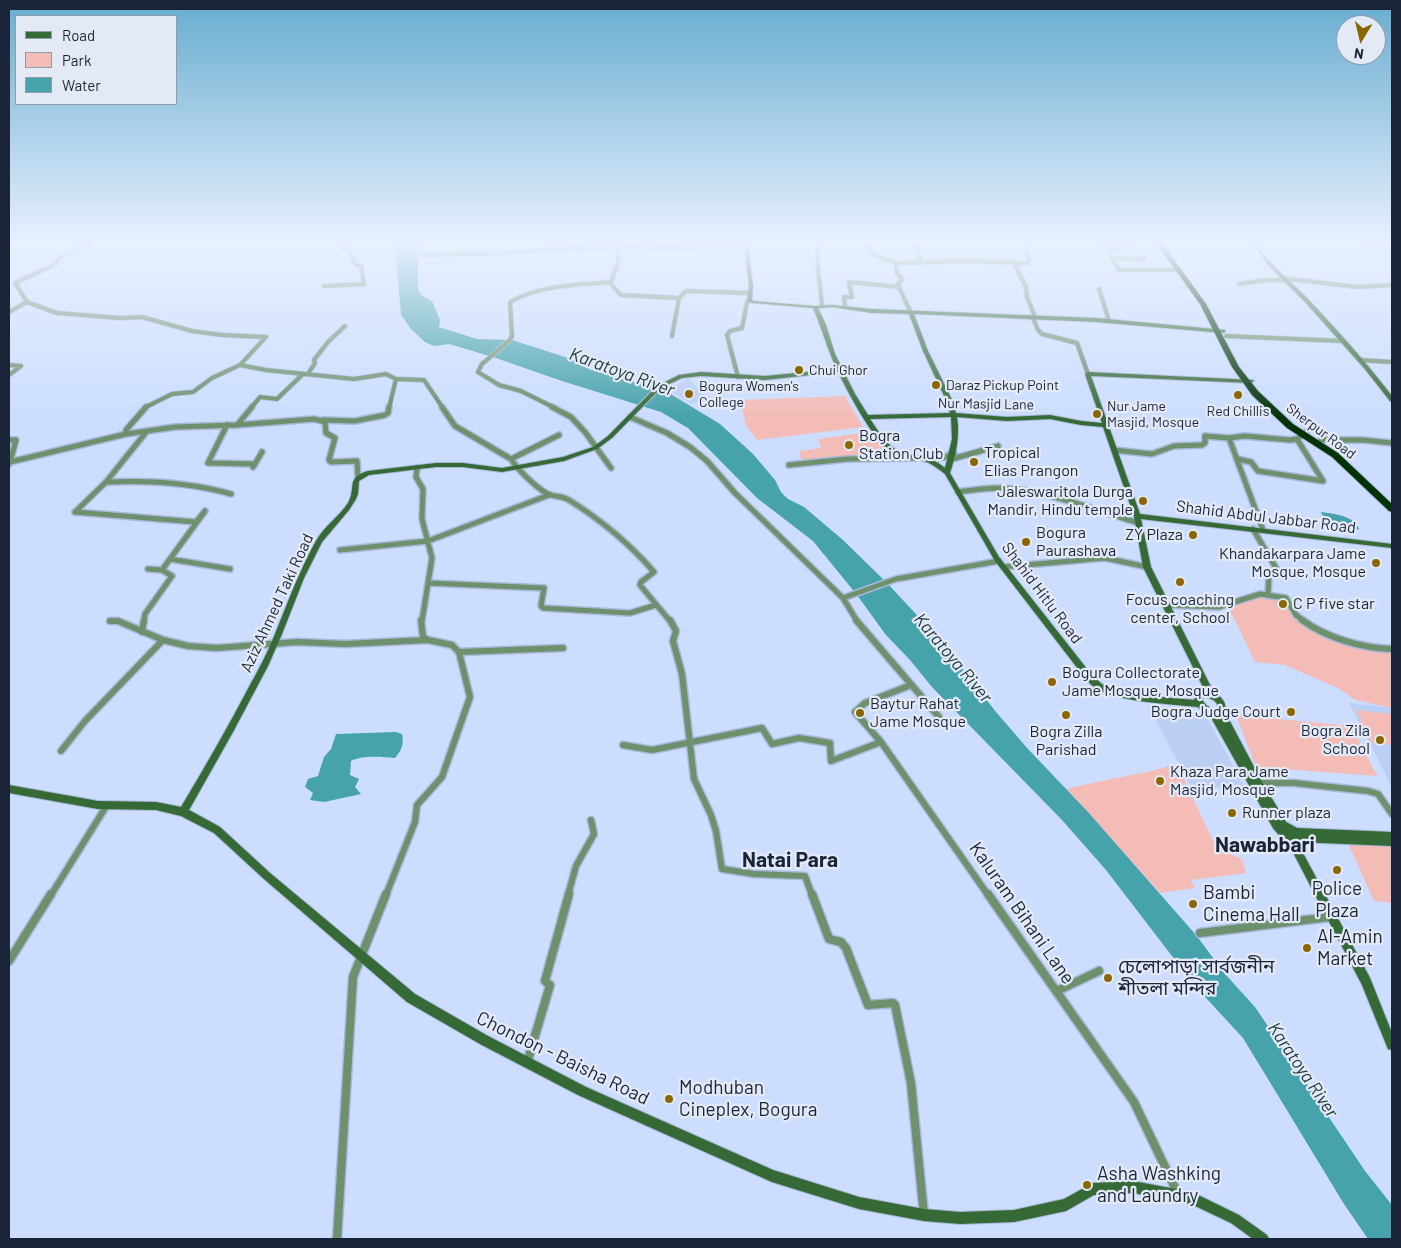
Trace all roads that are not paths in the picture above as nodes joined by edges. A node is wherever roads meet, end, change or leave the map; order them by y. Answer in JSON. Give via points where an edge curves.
{"nodes":[{"id":1,"x":511,"y":301,"type":"edge"},
{"id":2,"x":678,"y":301,"type":"edge"},
{"id":3,"x":750,"y":301,"type":"edge"},
{"id":4,"x":753,"y":301,"type":"edge"},
{"id":5,"x":822,"y":301,"type":"edge"},
{"id":6,"x":844,"y":301,"type":"edge"},
{"id":7,"x":906,"y":301,"type":"edge"},
{"id":8,"x":1029,"y":301,"type":"edge"},
{"id":9,"x":1103,"y":301,"type":"edge"},
{"id":10,"x":1201,"y":301,"type":"edge"},
{"id":11,"x":1205,"y":301,"type":"edge"},
{"id":12,"x":1307,"y":301,"type":"edge"},
{"id":13,"x":27,"y":302,"type":"joint"},
{"id":14,"x":822,"y":305,"type":"junction"},
{"id":15,"x":815,"y":307,"type":"junction"},
{"id":16,"x":845,"y":307,"type":"junction"},
{"id":17,"x":9,"y":312,"type":"edge"},
{"id":18,"x":911,"y":313,"type":"junction"},
{"id":19,"x":1032,"y":317,"type":"junction"},
{"id":20,"x":1109,"y":322,"type":"junction"},
{"id":21,"x":345,"y":326,"type":"dead end"},
{"id":22,"x":1222,"y":332,"type":"junction"},
{"id":23,"x":672,"y":336,"type":"dead end"},
{"id":24,"x":1343,"y":341,"type":"junction"},
{"id":25,"x":1359,"y":360,"type":"junction"},
{"id":26,"x":1392,"y":362,"type":"edge"},
{"id":27,"x":9,"y":365,"type":"edge"},
{"id":28,"x":240,"y":365,"type":"junction"},
{"id":29,"x":841,"y":370,"type":"junction"},
{"id":30,"x":305,"y":374,"type":"junction"},
{"id":31,"x":1088,"y":374,"type":"junction"},
{"id":32,"x":9,"y":375,"type":"edge"},
{"id":33,"x":738,"y":377,"type":"junction"},
{"id":34,"x":396,"y":379,"type":"junction"},
{"id":35,"x":1247,"y":381,"type":"junction"},
{"id":36,"x":1392,"y":400,"type":"edge"},
{"id":37,"x":955,"y":415,"type":"junction"},
{"id":38,"x":630,"y":417,"type":"junction"},
{"id":39,"x":866,"y":417,"type":"junction"},
{"id":40,"x":323,"y":420,"type":"junction"},
{"id":41,"x":1106,"y":424,"type":"junction"},
{"id":42,"x":227,"y":425,"type":"junction"},
{"id":43,"x":237,"y":425,"type":"junction"},
{"id":44,"x":147,"y":431,"type":"junction"},
{"id":45,"x":126,"y":434,"type":"junction"},
{"id":46,"x":558,"y":436,"type":"dead end"},
{"id":47,"x":1302,"y":436,"type":"junction"},
{"id":48,"x":1229,"y":438,"type":"junction"},
{"id":49,"x":9,"y":440,"type":"edge"},
{"id":50,"x":1321,"y":440,"type":"junction"},
{"id":51,"x":1392,"y":443,"type":"edge"},
{"id":52,"x":998,"y":446,"type":"dead end"},
{"id":53,"x":595,"y":448,"type":"junction"},
{"id":54,"x":1114,"y":450,"type":"junction"},
{"id":55,"x":262,"y":452,"type":"dead end"},
{"id":56,"x":953,"y":456,"type":"junction"},
{"id":57,"x":915,"y":458,"type":"junction"},
{"id":58,"x":511,"y":459,"type":"junction"},
{"id":59,"x":924,"y":459,"type":"junction"},
{"id":60,"x":1237,"y":459,"type":"junction"},
{"id":61,"x":10,"y":463,"type":"edge"},
{"id":62,"x":789,"y":465,"type":"dead end"},
{"id":63,"x":417,"y":468,"type":"junction"},
{"id":64,"x":517,"y":468,"type":"junction"},
{"id":65,"x":611,"y":468,"type":"dead end"},
{"id":66,"x":947,"y":473,"type":"junction"},
{"id":67,"x":358,"y":477,"type":"junction"},
{"id":68,"x":106,"y":482,"type":"junction"},
{"id":69,"x":958,"y":492,"type":"junction"},
{"id":70,"x":231,"y":494,"type":"dead end"},
{"id":71,"x":549,"y":495,"type":"junction"},
{"id":72,"x":1392,"y":502,"type":"edge"},
{"id":73,"x":1392,"y":509,"type":"edge"},
{"id":74,"x":1138,"y":519,"type":"junction"},
{"id":75,"x":1253,"y":529,"type":"junction"},
{"id":76,"x":1263,"y":530,"type":"junction"},
{"id":77,"x":428,"y":541,"type":"junction"},
{"id":78,"x":1392,"y":546,"type":"edge"},
{"id":79,"x":340,"y":550,"type":"dead end"},
{"id":80,"x":170,"y":559,"type":"junction"},
{"id":81,"x":1001,"y":564,"type":"junction"},
{"id":82,"x":1147,"y":566,"type":"junction"},
{"id":83,"x":148,"y":569,"type":"dead end"},
{"id":84,"x":230,"y":569,"type":"dead end"},
{"id":85,"x":162,"y":570,"type":"junction"},
{"id":86,"x":428,"y":582,"type":"junction"},
{"id":87,"x":1268,"y":594,"type":"junction"},
{"id":88,"x":843,"y":598,"type":"junction"},
{"id":89,"x":656,"y":605,"type":"junction"},
{"id":90,"x":1166,"y":605,"type":"junction"},
{"id":91,"x":110,"y":621,"type":"dead end"},
{"id":92,"x":142,"y":632,"type":"junction"},
{"id":93,"x":163,"y":640,"type":"junction"},
{"id":94,"x":428,"y":640,"type":"junction"},
{"id":95,"x":274,"y":644,"type":"junction"},
{"id":96,"x":563,"y":648,"type":"dead end"},
{"id":97,"x":1392,"y":649,"type":"edge"},
{"id":98,"x":459,"y":652,"type":"junction"},
{"id":99,"x":911,"y":685,"type":"junction"},
{"id":100,"x":1211,"y":695,"type":"junction"},
{"id":101,"x":1199,"y":704,"type":"junction"},
{"id":102,"x":1216,"y":712,"type":"junction"},
{"id":103,"x":939,"y":717,"type":"dead end"},
{"id":104,"x":881,"y":742,"type":"junction"},
{"id":105,"x":690,"y":743,"type":"junction"},
{"id":106,"x":623,"y":745,"type":"dead end"},
{"id":107,"x":61,"y":751,"type":"dead end"},
{"id":108,"x":1255,"y":783,"type":"junction"},
{"id":109,"x":9,"y":789,"type":"edge"},
{"id":110,"x":107,"y":805,"type":"junction"},
{"id":111,"x":183,"y":812,"type":"junction"},
{"id":112,"x":1392,"y":814,"type":"edge"},
{"id":113,"x":591,"y":820,"type":"dead end"},
{"id":114,"x":1286,"y":830,"type":"junction"},
{"id":115,"x":1392,"y":836,"type":"edge"},
{"id":116,"x":1392,"y":842,"type":"edge"},
{"id":117,"x":1330,"y":917,"type":"junction"},
{"id":118,"x":1200,"y":932,"type":"dead end"},
{"id":119,"x":360,"y":955,"type":"junction"},
{"id":120,"x":9,"y":960,"type":"edge"},
{"id":121,"x":1099,"y":971,"type":"dead end"},
{"id":122,"x":1056,"y":991,"type":"junction"},
{"id":123,"x":1392,"y":1045,"type":"edge"},
{"id":124,"x":527,"y":1063,"type":"junction"},
{"id":125,"x":1179,"y":1196,"type":"junction"},
{"id":126,"x":924,"y":1215,"type":"junction"},
{"id":127,"x":337,"y":1239,"type":"edge"},
{"id":128,"x":1263,"y":1239,"type":"edge"}],
"edges":[{"from":1,"to":53,"type":"street","via":[[512,336],[478,372],[499,385],[521,392],[571,417]]},
{"from":2,"to":23,"type":"street"},
{"from":3,"to":33,"type":"street","via":[[746,302],[742,328],[727,334]]},
{"from":4,"to":15,"type":"street"},
{"from":5,"to":14,"type":"street"},
{"from":6,"to":16,"type":"street"},
{"from":7,"to":18,"type":"street"},
{"from":8,"to":19,"type":"street"},
{"from":9,"to":20,"type":"street"},
{"from":10,"to":22,"type":"highway","name":"Sherpur Road"},
{"from":11,"to":22,"type":"highway","name":"Sherpur Road"},
{"from":12,"to":24,"type":"street"},
{"from":13,"to":17,"type":"street"},
{"from":13,"to":28,"type":"street","via":[[57,313],[142,317],[192,332],[266,336]]},
{"from":14,"to":15,"type":"street"},
{"from":14,"to":16,"type":"street"},
{"from":15,"to":29,"type":"street"},
{"from":16,"to":18,"type":"street"},
{"from":18,"to":19,"type":"street"},
{"from":18,"to":37,"type":"street"},
{"from":19,"to":20,"type":"street"},
{"from":19,"to":31,"type":"street","via":[[1042,334],[1077,344]]},
{"from":20,"to":22,"type":"street"},
{"from":21,"to":30,"type":"street","via":[[334,333]]},
{"from":22,"to":24,"type":"street"},
{"from":22,"to":35,"type":"highway","name":"Sherpur Road"},
{"from":24,"to":25,"type":"street"},
{"from":25,"to":26,"type":"street"},
{"from":25,"to":36,"type":"street"},
{"from":27,"to":32,"type":"street","via":[[21,366]]},
{"from":28,"to":30,"type":"street"},
{"from":28,"to":45,"type":"street","via":[[212,378],[193,392],[172,394],[144,408]]},
{"from":29,"to":33,"type":"street","via":[[766,378]]},
{"from":29,"to":39,"type":"street"},
{"from":30,"to":34,"type":"street","via":[[354,379],[386,374]]},
{"from":30,"to":43,"type":"street","via":[[278,399],[260,397]]},
{"from":31,"to":35,"type":"street"},
{"from":31,"to":41,"type":"street"},
{"from":33,"to":38,"type":"street","via":[[681,376],[659,387]]},
{"from":34,"to":40,"type":"street","via":[[385,415],[354,421]]},
{"from":34,"to":58,"type":"street","via":[[424,380],[455,426]]},
{"from":35,"to":47,"type":"highway","name":"Sherpur Road","via":[[1272,410]]},
{"from":37,"to":39,"type":"street","name":"Nur Masjid Lane"},
{"from":37,"to":41,"type":"street","name":"Nur Masjid Lane","via":[[1007,419],[1050,417]]},
{"from":37,"to":56,"type":"street"},
{"from":38,"to":53,"type":"street"},
{"from":38,"to":88,"type":"street","via":[[671,435],[705,460]]},
{"from":39,"to":57,"type":"street","via":[[893,450]]},
{"from":40,"to":43,"type":"street"},
{"from":40,"to":67,"type":"street","via":[[326,433],[335,440],[329,460],[357,462]]},
{"from":41,"to":54,"type":"street"},
{"from":42,"to":43,"type":"street"},
{"from":42,"to":44,"type":"street"},
{"from":42,"to":55,"type":"street","via":[[208,463],[253,466]]},
{"from":44,"to":45,"type":"street"},
{"from":44,"to":68,"type":"street"},
{"from":45,"to":61,"type":"street"},
{"from":46,"to":58,"type":"street"},
{"from":47,"to":48,"type":"street","via":[[1282,440],[1245,436]]},
{"from":47,"to":50,"type":"highway","name":"Sherpur Road"},
{"from":47,"to":60,"type":"street","via":[[1323,481],[1258,471],[1251,462]]},
{"from":47,"to":73,"type":"highway","name":"Sherpur Road","via":[[1335,455]]},
{"from":48,"to":54,"type":"street","via":[[1205,436],[1202,445],[1174,446],[1152,454]]},
{"from":48,"to":60,"type":"street"},
{"from":49,"to":61,"type":"street","via":[[16,440]]},
{"from":50,"to":51,"type":"street"},
{"from":50,"to":72,"type":"highway","name":"Sherpur Road"},
{"from":52,"to":56,"type":"street"},
{"from":53,"to":64,"type":"street","via":[[564,459]]},
{"from":53,"to":65,"type":"street"},
{"from":54,"to":74,"type":"street"},
{"from":56,"to":59,"type":"street"},
{"from":56,"to":66,"type":"street"},
{"from":57,"to":59,"type":"street"},
{"from":57,"to":62,"type":"street","via":[[847,459]]},
{"from":58,"to":64,"type":"street"},
{"from":59,"to":66,"type":"street","name":"Shahid Hitlu Road"},
{"from":60,"to":76,"type":"street"},
{"from":63,"to":64,"type":"street","via":[[462,465],[502,470]]},
{"from":63,"to":67,"type":"street"},
{"from":63,"to":77,"type":"street","via":[[416,476],[424,489],[422,519]]},
{"from":64,"to":71,"type":"street"},
{"from":66,"to":69,"type":"street","name":"Shahid Hitlu Road"},
{"from":67,"to":95,"type":"street","name":"Aziz Ahmed Taki Road","via":[[354,497],[336,524],[324,534],[310,558]]},
{"from":68,"to":70,"type":"street","via":[[185,483]]},
{"from":68,"to":80,"type":"street","via":[[75,512],[196,522],[205,511]]},
{"from":69,"to":74,"type":"street","via":[[1007,488]]},
{"from":69,"to":81,"type":"street","name":"Shahid Hitlu Road"},
{"from":71,"to":77,"type":"street"},
{"from":71,"to":89,"type":"street","via":[[565,497],[579,504],[643,559],[654,572],[640,585]]},
{"from":74,"to":75,"type":"street","name":"Shahid Abdul Jabbar Road"},
{"from":74,"to":82,"type":"street"},
{"from":75,"to":76,"type":"street","name":"Shahid Abdul Jabbar Road"},
{"from":75,"to":87,"type":"street","via":[[1276,568],[1269,576]]},
{"from":76,"to":78,"type":"street","name":"Shahid Abdul Jabbar Road"},
{"from":77,"to":79,"type":"street"},
{"from":77,"to":86,"type":"street","via":[[432,558]]},
{"from":80,"to":84,"type":"street"},
{"from":80,"to":85,"type":"street"},
{"from":81,"to":82,"type":"street","via":[[1105,558]]},
{"from":81,"to":88,"type":"street","via":[[896,579]]},
{"from":81,"to":101,"type":"street","name":"Shahid Hitlu Road","via":[[1098,686],[1136,696]]},
{"from":82,"to":90,"type":"street"},
{"from":83,"to":85,"type":"street"},
{"from":85,"to":92,"type":"street","via":[[172,576],[145,614]]},
{"from":86,"to":89,"type":"street","via":[[544,588],[543,608],[630,613]]},
{"from":86,"to":94,"type":"street","via":[[421,615],[424,637]]},
{"from":87,"to":90,"type":"street","via":[[1219,607]]},
{"from":87,"to":97,"type":"street","via":[[1286,598],[1294,613],[1317,629],[1360,644]]},
{"from":88,"to":99,"type":"street","via":[[857,621]]},
{"from":89,"to":105,"type":"street","via":[[676,631],[673,642],[682,674]]},
{"from":90,"to":100,"type":"street"},
{"from":91,"to":92,"type":"street"},
{"from":92,"to":93,"type":"street"},
{"from":93,"to":95,"type":"street","via":[[217,648]]},
{"from":93,"to":107,"type":"street","via":[[85,721]]},
{"from":94,"to":95,"type":"street"},
{"from":94,"to":98,"type":"street","via":[[452,645]]},
{"from":95,"to":111,"type":"street","name":"Aziz Ahmed Taki Road"},
{"from":96,"to":98,"type":"street"},
{"from":98,"to":119,"type":"street","via":[[470,697],[442,778],[417,805],[415,822]]},
{"from":99,"to":103,"type":"street"},
{"from":99,"to":104,"type":"street","name":"Kaluram Bihani Lane","via":[[855,710]]},
{"from":100,"to":101,"type":"street","via":[[1201,694]]},
{"from":100,"to":102,"type":"street","via":[[1222,703]]},
{"from":101,"to":102,"type":"street"},
{"from":102,"to":108,"type":"street"},
{"from":104,"to":105,"type":"street","via":[[831,761],[830,743],[799,738],[772,744],[762,728]]},
{"from":104,"to":122,"type":"street","name":"Kaluram Bihani Lane"},
{"from":105,"to":106,"type":"street","via":[[652,750]]},
{"from":105,"to":126,"type":"street","via":[[694,779],[713,823],[722,870],[805,876],[829,939],[846,948],[868,1004],[895,1005],[908,1059]]},
{"from":108,"to":112,"type":"street","via":[[1294,783],[1368,791],[1378,794]]},
{"from":108,"to":114,"type":"street","via":[[1276,825]]},
{"from":109,"to":110,"type":"street","name":"Chondon - Baisha Road"},
{"from":110,"to":111,"type":"street","name":"Chondon - Baisha Road","via":[[156,806]]},
{"from":110,"to":120,"type":"street"},
{"from":111,"to":119,"type":"street","name":"Chondon - Baisha Road","via":[[217,830]]},
{"from":113,"to":124,"type":"street","via":[[594,834],[576,866],[545,982],[550,985]]},
{"from":114,"to":115,"type":"street"},
{"from":114,"to":116,"type":"street","via":[[1294,837]]},
{"from":114,"to":117,"type":"street"},
{"from":117,"to":118,"type":"street"},
{"from":117,"to":123,"type":"street","via":[[1366,982]]},
{"from":119,"to":124,"type":"street","name":"Chondon - Baisha Road","via":[[411,998]]},
{"from":119,"to":127,"type":"street","via":[[353,976]]},
{"from":121,"to":122,"type":"street"},
{"from":122,"to":125,"type":"street","name":"Kaluram Bihani Lane","via":[[1134,1102]]},
{"from":124,"to":126,"type":"street","name":"Chondon - Baisha Road","via":[[772,1176],[859,1203]]},
{"from":125,"to":126,"type":"street","name":"Chondon - Baisha Road","via":[[1133,1187],[1093,1189],[1066,1205],[1014,1216],[960,1218]]},
{"from":125,"to":128,"type":"street","name":"Chondon - Baisha Road","via":[[1192,1198],[1236,1219]]}]}
